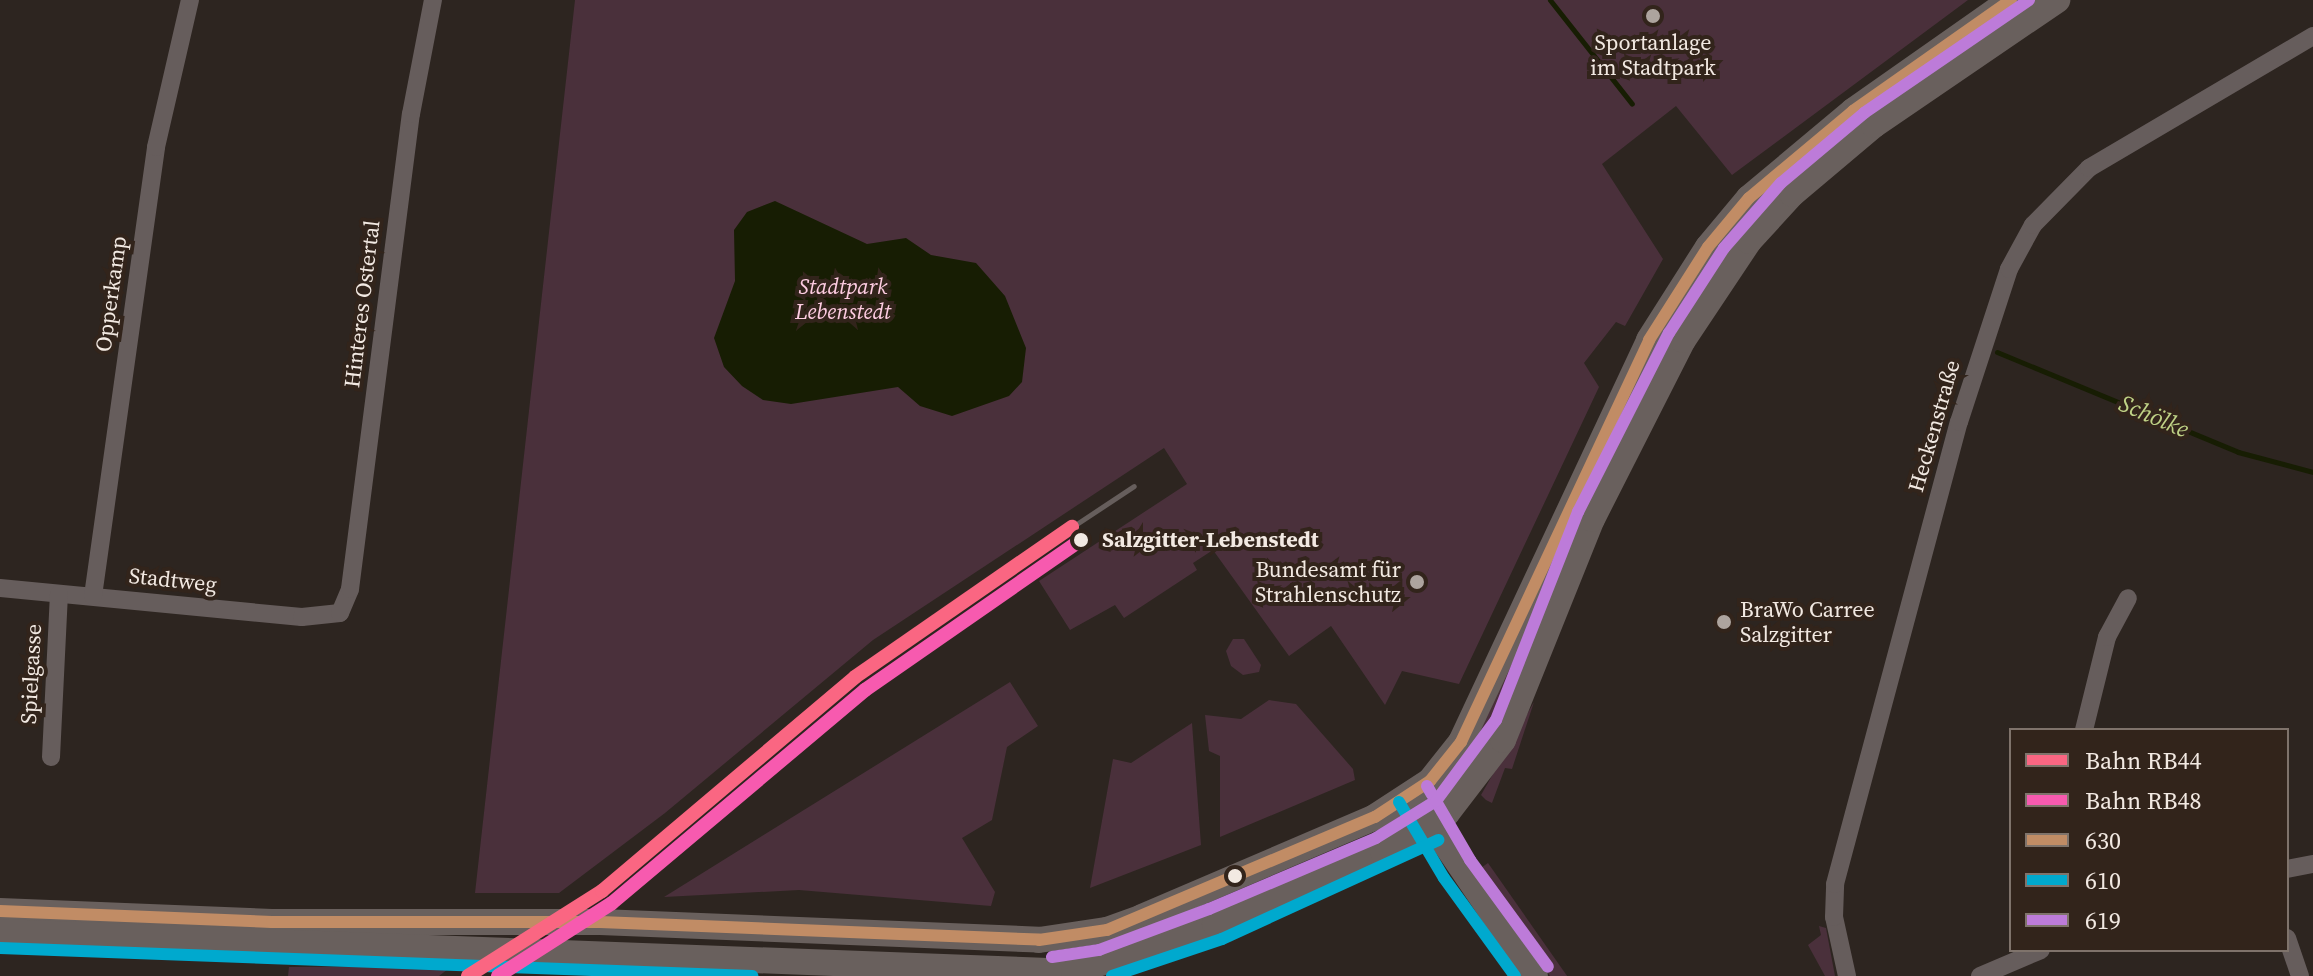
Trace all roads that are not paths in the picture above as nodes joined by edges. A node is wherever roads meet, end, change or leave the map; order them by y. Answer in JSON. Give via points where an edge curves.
{"nodes":[{"id":1,"x":190,"y":0,"type":"edge"},
{"id":2,"x":433,"y":0,"type":"edge"},
{"id":3,"x":2011,"y":0,"type":"edge"},
{"id":4,"x":2057,"y":0,"type":"edge"},
{"id":5,"x":2313,"y":36,"type":"edge"},
{"id":6,"x":0,"y":588,"type":"edge"},
{"id":7,"x":59,"y":594,"type":"junction"},
{"id":8,"x":93,"y":596,"type":"junction"},
{"id":9,"x":2128,"y":598,"type":"dead end"},
{"id":10,"x":340,"y":613,"type":"joint"},
{"id":11,"x":2084,"y":728,"type":"edge"},
{"id":12,"x":51,"y":757,"type":"dead end"},
{"id":13,"x":1413,"y":794,"type":"junction"},
{"id":14,"x":1431,"y":825,"type":"junction"},
{"id":15,"x":2313,"y":864,"type":"edge"},
{"id":16,"x":2289,"y":869,"type":"edge"},
{"id":17,"x":0,"y":911,"type":"edge"},
{"id":18,"x":0,"y":932,"type":"edge"},
{"id":19,"x":1039,"y":940,"type":"junction"},
{"id":20,"x":2289,"y":944,"type":"edge"},
{"id":21,"x":2036,"y":952,"type":"edge"},
{"id":22,"x":1054,"y":974,"type":"edge"},
{"id":23,"x":1027,"y":975,"type":"edge"},
{"id":24,"x":1535,"y":976,"type":"edge"},
{"id":25,"x":1847,"y":976,"type":"edge"},
{"id":26,"x":1980,"y":976,"type":"edge"},
{"id":27,"x":2300,"y":976,"type":"edge"}],
"edges":[{"from":1,"to":8,"type":"street","name":"Opperkamp","via":[[156,147]]},
{"from":2,"to":10,"type":"street","name":"Hinteres Ostertal","via":[[411,114],[350,589]]},
{"from":3,"to":13,"type":"street","via":[[1887,85],[1749,198],[1684,279],[1649,340],[1469,728],[1447,763]]},
{"from":4,"to":14,"type":"street","via":[[1863,134],[1792,194],[1737,257],[1679,348],[1592,519],[1510,728],[1469,790]]},
{"from":5,"to":25,"type":"street","name":"Heckenstraße","via":[[2089,168],[2033,225],[2009,269],[1959,422],[1835,884],[1835,926]]},
{"from":6,"to":7,"type":"street","name":"Stadtweg"},
{"from":7,"to":8,"type":"street","name":"Stadtweg"},
{"from":7,"to":12,"type":"street","name":"Spielgasse"},
{"from":8,"to":10,"type":"street","name":"Stadtweg","via":[[312,618]]},
{"from":9,"to":11,"type":"street","via":[[2107,637]]},
{"from":13,"to":14,"type":"street"},
{"from":13,"to":19,"type":"street","via":[[1375,817],[1142,917],[1107,930]]},
{"from":14,"to":22,"type":"street","via":[[1215,924],[1103,966]]},
{"from":14,"to":24,"type":"street"},
{"from":15,"to":16,"type":"street"},
{"from":17,"to":19,"type":"street","via":[[272,922],[515,919]]},
{"from":18,"to":23,"type":"street"},
{"from":19,"to":22,"type":"street"},
{"from":19,"to":23,"type":"street"},
{"from":20,"to":27,"type":"street"},
{"from":21,"to":26,"type":"street"},
{"from":22,"to":23,"type":"street"}]}
